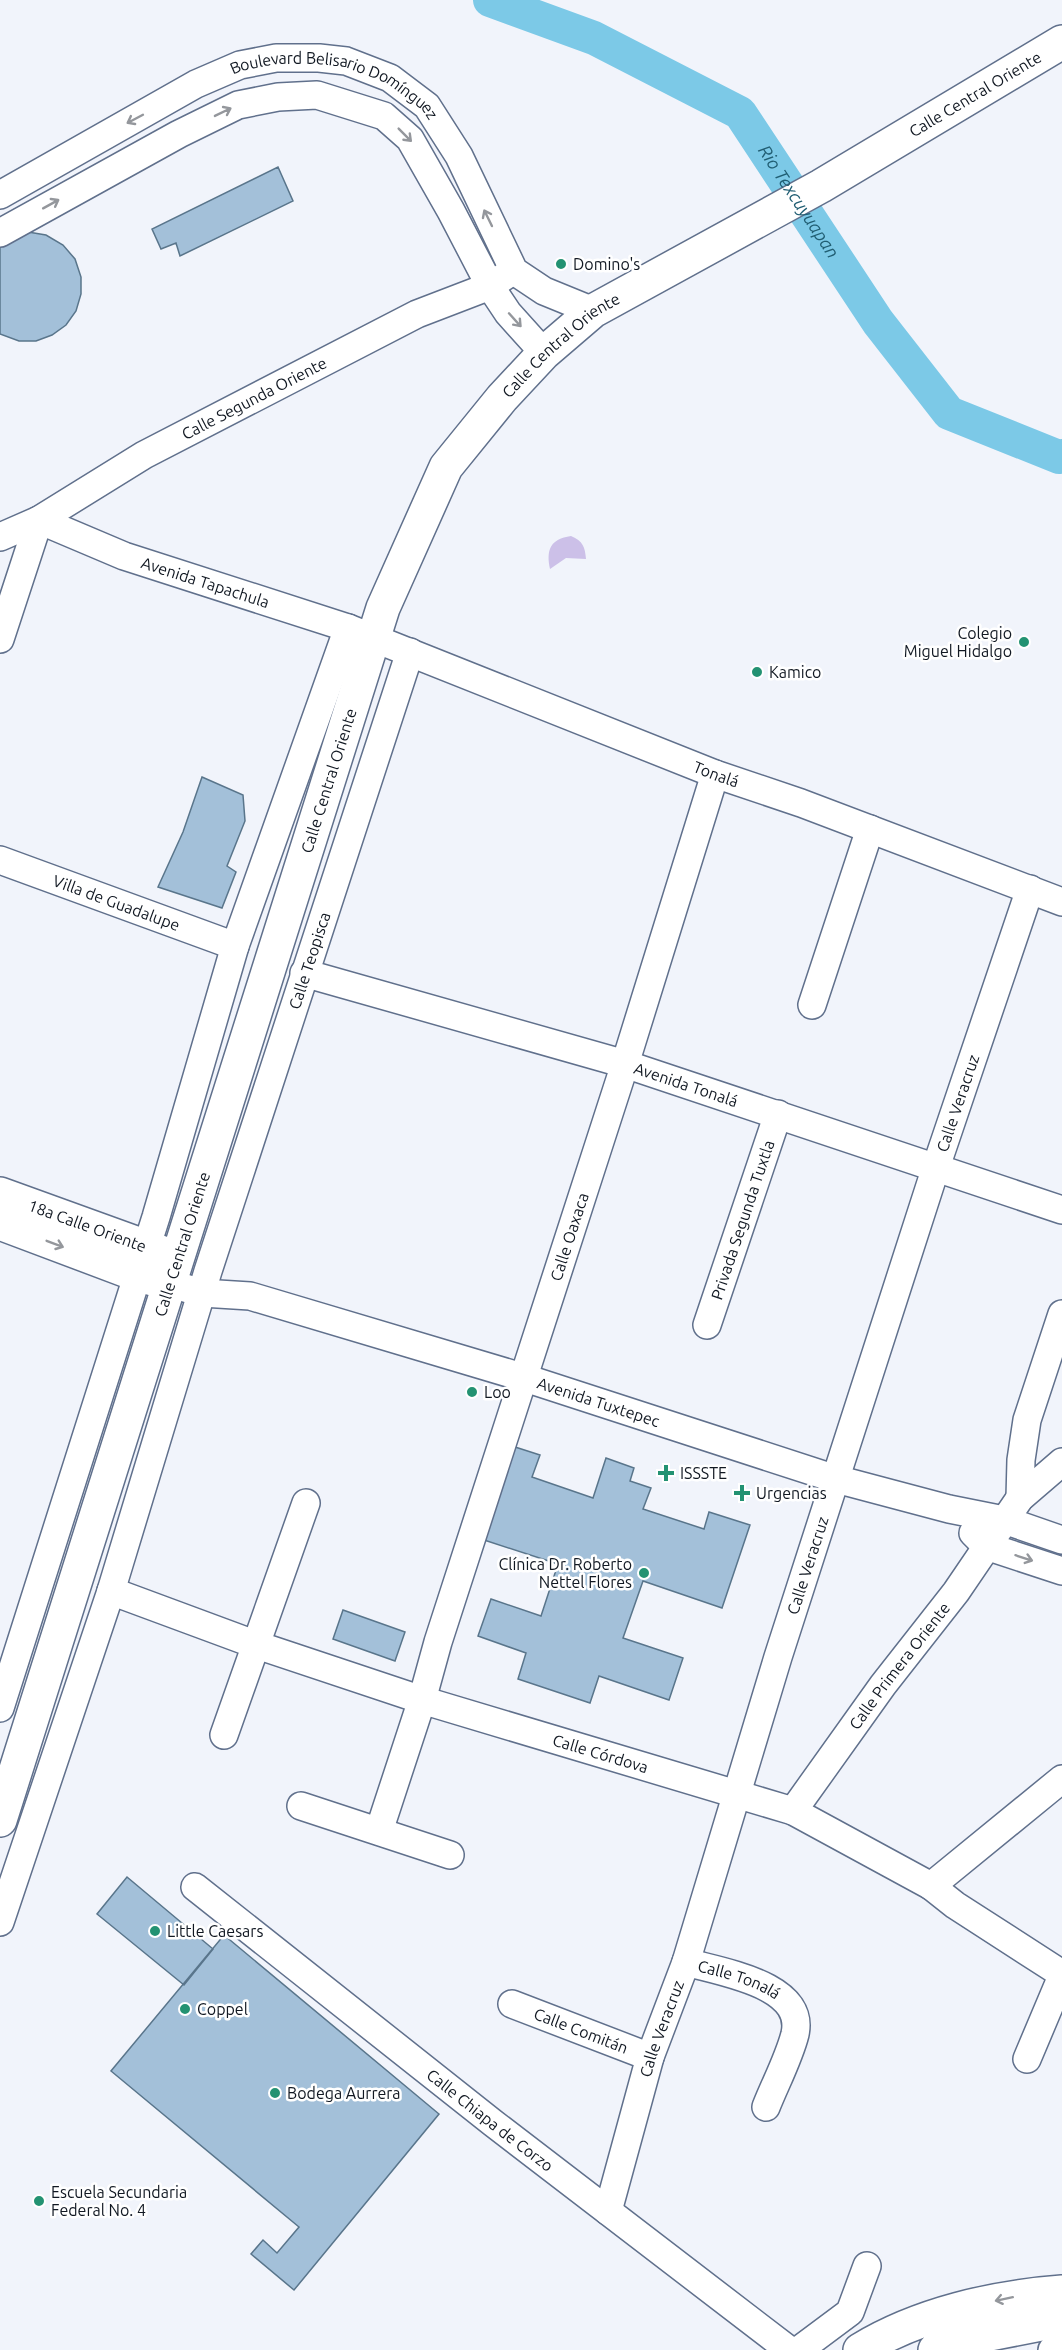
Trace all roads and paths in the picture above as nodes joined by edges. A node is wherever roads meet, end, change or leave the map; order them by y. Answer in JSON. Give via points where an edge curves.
{"nodes":[{"id":1,"x":1062,"y":42,"type":"edge"},
{"id":2,"x":164,"y":104,"type":"junction"},
{"id":3,"x":179,"y":134,"type":"junction"},
{"id":4,"x":0,"y":195,"type":"edge"},
{"id":5,"x":0,"y":232,"type":"edge"},
{"id":6,"x":514,"y":271,"type":"junction"},
{"id":7,"x":490,"y":286,"type":"junction"},
{"id":8,"x":593,"y":311,"type":"junction"},
{"id":9,"x":544,"y":353,"type":"junction"},
{"id":10,"x":39,"y":520,"type":"junction"},
{"id":11,"x":0,"y":537,"type":"edge"},
{"id":12,"x":361,"y":633,"type":"junction"},
{"id":13,"x":0,"y":639,"type":"edge"},
{"id":14,"x":410,"y":652,"type":"junction"},
{"id":15,"x":715,"y":774,"type":"junction"},
{"id":16,"x":870,"y":829,"type":"junction"},
{"id":17,"x":0,"y":860,"type":"edge"},
{"id":18,"x":1030,"y":889,"type":"junction"},
{"id":19,"x":1062,"y":902,"type":"edge"},
{"id":20,"x":235,"y":946,"type":"junction"},
{"id":21,"x":304,"y":973,"type":"junction"},
{"id":22,"x":812,"y":1005,"type":"dead end"},
{"id":23,"x":625,"y":1064,"type":"junction"},
{"id":24,"x":778,"y":1114,"type":"junction"},
{"id":25,"x":936,"y":1167,"type":"junction"},
{"id":26,"x":0,"y":1194,"type":"edge"},
{"id":27,"x":1062,"y":1210,"type":"edge"},
{"id":28,"x":0,"y":1223,"type":"edge"},
{"id":29,"x":157,"y":1266,"type":"junction"},
{"id":30,"x":205,"y":1282,"type":"junction"},
{"id":31,"x":1062,"y":1314,"type":"edge"},
{"id":32,"x":707,"y":1325,"type":"dead end"},
{"id":33,"x":525,"y":1378,"type":"junction"},
{"id":34,"x":1062,"y":1462,"type":"edge"},
{"id":35,"x":836,"y":1479,"type":"junction"},
{"id":36,"x":1020,"y":1498,"type":"junction"},
{"id":37,"x":306,"y":1503,"type":"dead end"},
{"id":38,"x":949,"y":1509,"type":"junction"},
{"id":39,"x":1004,"y":1520,"type":"junction"},
{"id":40,"x":1062,"y":1540,"type":"edge"},
{"id":41,"x":986,"y":1546,"type":"junction"},
{"id":42,"x":1062,"y":1571,"type":"edge"},
{"id":43,"x":111,"y":1591,"type":"junction"},
{"id":44,"x":257,"y":1644,"type":"junction"},
{"id":45,"x":422,"y":1700,"type":"junction"},
{"id":46,"x":0,"y":1708,"type":"edge"},
{"id":47,"x":224,"y":1735,"type":"dead end"},
{"id":48,"x":8,"y":1763,"type":"edge"},
{"id":49,"x":1062,"y":1779,"type":"edge"},
{"id":50,"x":736,"y":1792,"type":"junction"},
{"id":51,"x":301,"y":1806,"type":"dead end"},
{"id":52,"x":793,"y":1811,"type":"junction"},
{"id":53,"x":0,"y":1820,"type":"edge"},
{"id":54,"x":379,"y":1831,"type":"junction"},
{"id":55,"x":450,"y":1855,"type":"dead end"},
{"id":56,"x":931,"y":1886,"type":"junction"},
{"id":57,"x":195,"y":1887,"type":"dead end"},
{"id":58,"x":0,"y":1922,"type":"edge"},
{"id":59,"x":686,"y":1962,"type":"junction"},
{"id":60,"x":1062,"y":1975,"type":"edge"},
{"id":61,"x":512,"y":2004,"type":"dead end"},
{"id":62,"x":650,"y":2056,"type":"junction"},
{"id":63,"x":1028,"y":2060,"type":"dead end"},
{"id":64,"x":766,"y":2108,"type":"dead end"},
{"id":65,"x":608,"y":2211,"type":"junction"},
{"id":66,"x":867,"y":2266,"type":"dead end"},
{"id":67,"x":1062,"y":2292,"type":"edge"},
{"id":68,"x":1062,"y":2320,"type":"edge"},
{"id":69,"x":1062,"y":2349,"type":"edge"},
{"id":70,"x":789,"y":2350,"type":"edge"},
{"id":71,"x":800,"y":2350,"type":"edge"},
{"id":72,"x":860,"y":2350,"type":"edge"},
{"id":73,"x":936,"y":2350,"type":"edge"},
{"id":74,"x":1052,"y":2350,"type":"edge"}],
"edges":[{"from":1,"to":8,"type":"main road","name":"Calle Central Oriente","via":[[821,186]]},
{"from":2,"to":3,"type":"street"},
{"from":2,"to":4,"type":"street","name":"Boulevard Belisario Domínguez","one_way":true},
{"from":6,"to":2,"type":"street","name":"Boulevard Belisario Domínguez","one_way":true,"via":[[459,156],[427,106],[390,78],[346,61],[276,58],[240,65],[196,84]]},
{"from":5,"to":3,"type":"street","name":"Boulevard Belisario Domínguez","one_way":true},
{"from":3,"to":7,"type":"street","name":"Boulevard Belisario Domínguez","one_way":true,"via":[[238,105],[278,97],[317,95],[384,116],[410,139]]},
{"from":6,"to":7,"type":"street","name":"Calle Segunda Oriente"},
{"from":6,"to":8,"type":"street","via":[[558,298]]},
{"from":7,"to":9,"type":"street","name":"Boulevard Belisario Domínguez","one_way":true},
{"from":7,"to":10,"type":"street","name":"Calle Segunda Oriente","via":[[417,314],[144,455]]},
{"from":8,"to":9,"type":"main road","name":"Calle Central Oriente"},
{"from":9,"to":12,"type":"main road","name":"Calle Central Oriente","via":[[446,467],[382,608]]},
{"from":10,"to":11,"type":"street","name":"Calle Segunda Oriente"},
{"from":10,"to":12,"type":"street","name":"Avenida Tapachula","via":[[124,556]]},
{"from":10,"to":13,"type":"street"},
{"from":12,"to":14,"type":"street","name":"Tonalá"},
{"from":12,"to":20,"type":"street"},
{"from":12,"to":29,"type":"main road","name":"Calle Central Oriente"},
{"from":14,"to":15,"type":"street","name":"Tonalá"},
{"from":14,"to":21,"type":"street","name":"Calle Teopisca"},
{"from":15,"to":16,"type":"street","name":"Tonalá"},
{"from":15,"to":23,"type":"street","name":"Calle Oaxaca"},
{"from":16,"to":18,"type":"street","name":"Tonalá"},
{"from":16,"to":22,"type":"street"},
{"from":17,"to":20,"type":"street","name":"Villa de Guadalupe"},
{"from":18,"to":19,"type":"street","name":"Tonalá"},
{"from":18,"to":25,"type":"street","name":"Calle Veracruz"},
{"from":20,"to":29,"type":"street"},
{"from":21,"to":23,"type":"street","name":"Avenida Tonalá"},
{"from":21,"to":30,"type":"street","name":"Calle Teopisca"},
{"from":23,"to":24,"type":"street","name":"Avenida Tonalá"},
{"from":23,"to":33,"type":"street","name":"Calle Oaxaca"},
{"from":24,"to":25,"type":"street","name":"Avenida Tonalá"},
{"from":24,"to":32,"type":"street","name":"Privada Segunda Tuxtla"},
{"from":25,"to":27,"type":"street","name":"Avenida Tonalá"},
{"from":25,"to":35,"type":"street","name":"Calle Veracruz"},
{"from":26,"to":29,"type":"main road","name":"18a Calle Oriente"},
{"from":28,"to":29,"type":"main road","name":"18a Calle Oriente","one_way":true},
{"from":29,"to":30,"type":"street","name":"18a Calle Oriente"},
{"from":29,"to":46,"type":"street"},
{"from":29,"to":48,"type":"main road","name":"Calle Central Oriente"},
{"from":30,"to":33,"type":"street","name":"Avenida Tuxtepec"},
{"from":30,"to":43,"type":"street","name":"Calle Teopisca"},
{"from":31,"to":36,"type":"street","via":[[1028,1420]]},
{"from":33,"to":35,"type":"street","name":"Avenida Tuxtepec"},
{"from":33,"to":45,"type":"street","name":"Calle Oaxaca"},
{"from":34,"to":36,"type":"street","name":"Calle Primera Oriente"},
{"from":35,"to":38,"type":"street","name":"Avenida Tuxtepec"},
{"from":35,"to":50,"type":"street","name":"Calle Veracruz"},
{"from":36,"to":39,"type":"street","name":"Calle Primera Oriente"},
{"from":37,"to":44,"type":"street"},
{"from":38,"to":39,"type":"street","name":"Avenida Tuxtepec"},
{"from":38,"to":41,"type":"street"},
{"from":39,"to":40,"type":"street","name":"Avenida Tuxtepec"},
{"from":39,"to":41,"type":"street","name":"Calle Primera Oriente"},
{"from":41,"to":42,"type":"street","one_way":true},
{"from":41,"to":52,"type":"street","name":"Calle Primera Oriente"},
{"from":43,"to":44,"type":"street","name":"Calle Córdova"},
{"from":43,"to":58,"type":"street","name":"Calle Teopisca"},
{"from":44,"to":45,"type":"street","name":"Calle Córdova"},
{"from":44,"to":47,"type":"street"},
{"from":45,"to":50,"type":"street","name":"Calle Córdova"},
{"from":45,"to":54,"type":"street","name":"Calle Oaxaca"},
{"from":48,"to":53,"type":"main road","name":"Calle Central Oriente"},
{"from":49,"to":56,"type":"street"},
{"from":50,"to":52,"type":"street","name":"Calle Córdova"},
{"from":50,"to":59,"type":"street","name":"Calle Veracruz"},
{"from":51,"to":54,"type":"street"},
{"from":52,"to":56,"type":"street","name":"Calle Córdova"},
{"from":54,"to":55,"type":"street"},
{"from":56,"to":60,"type":"street","name":"Calle Córdova"},
{"from":57,"to":65,"type":"street","name":"Calle Chiapa de Corzo"},
{"from":59,"to":62,"type":"street","name":"Calle Veracruz"},
{"from":59,"to":64,"type":"street","name":"Calle Tonalá","via":[[769,1987],[795,2012],[795,2032]]},
{"from":60,"to":63,"type":"street"},
{"from":61,"to":62,"type":"street","name":"Calle Comitán"},
{"from":62,"to":65,"type":"street","name":"Calle Veracruz"},
{"from":65,"to":70,"type":"street","name":"Calle Chiapa de Corzo"},
{"from":66,"to":71,"type":"street","via":[[850,2312]]},
{"from":67,"to":72,"type":"main road","one_way":true,"via":[[1012,2297],[934,2317]]},
{"from":68,"to":73,"type":"main road","via":[[959,2340]]},
{"from":69,"to":74,"type":"street"}]}
